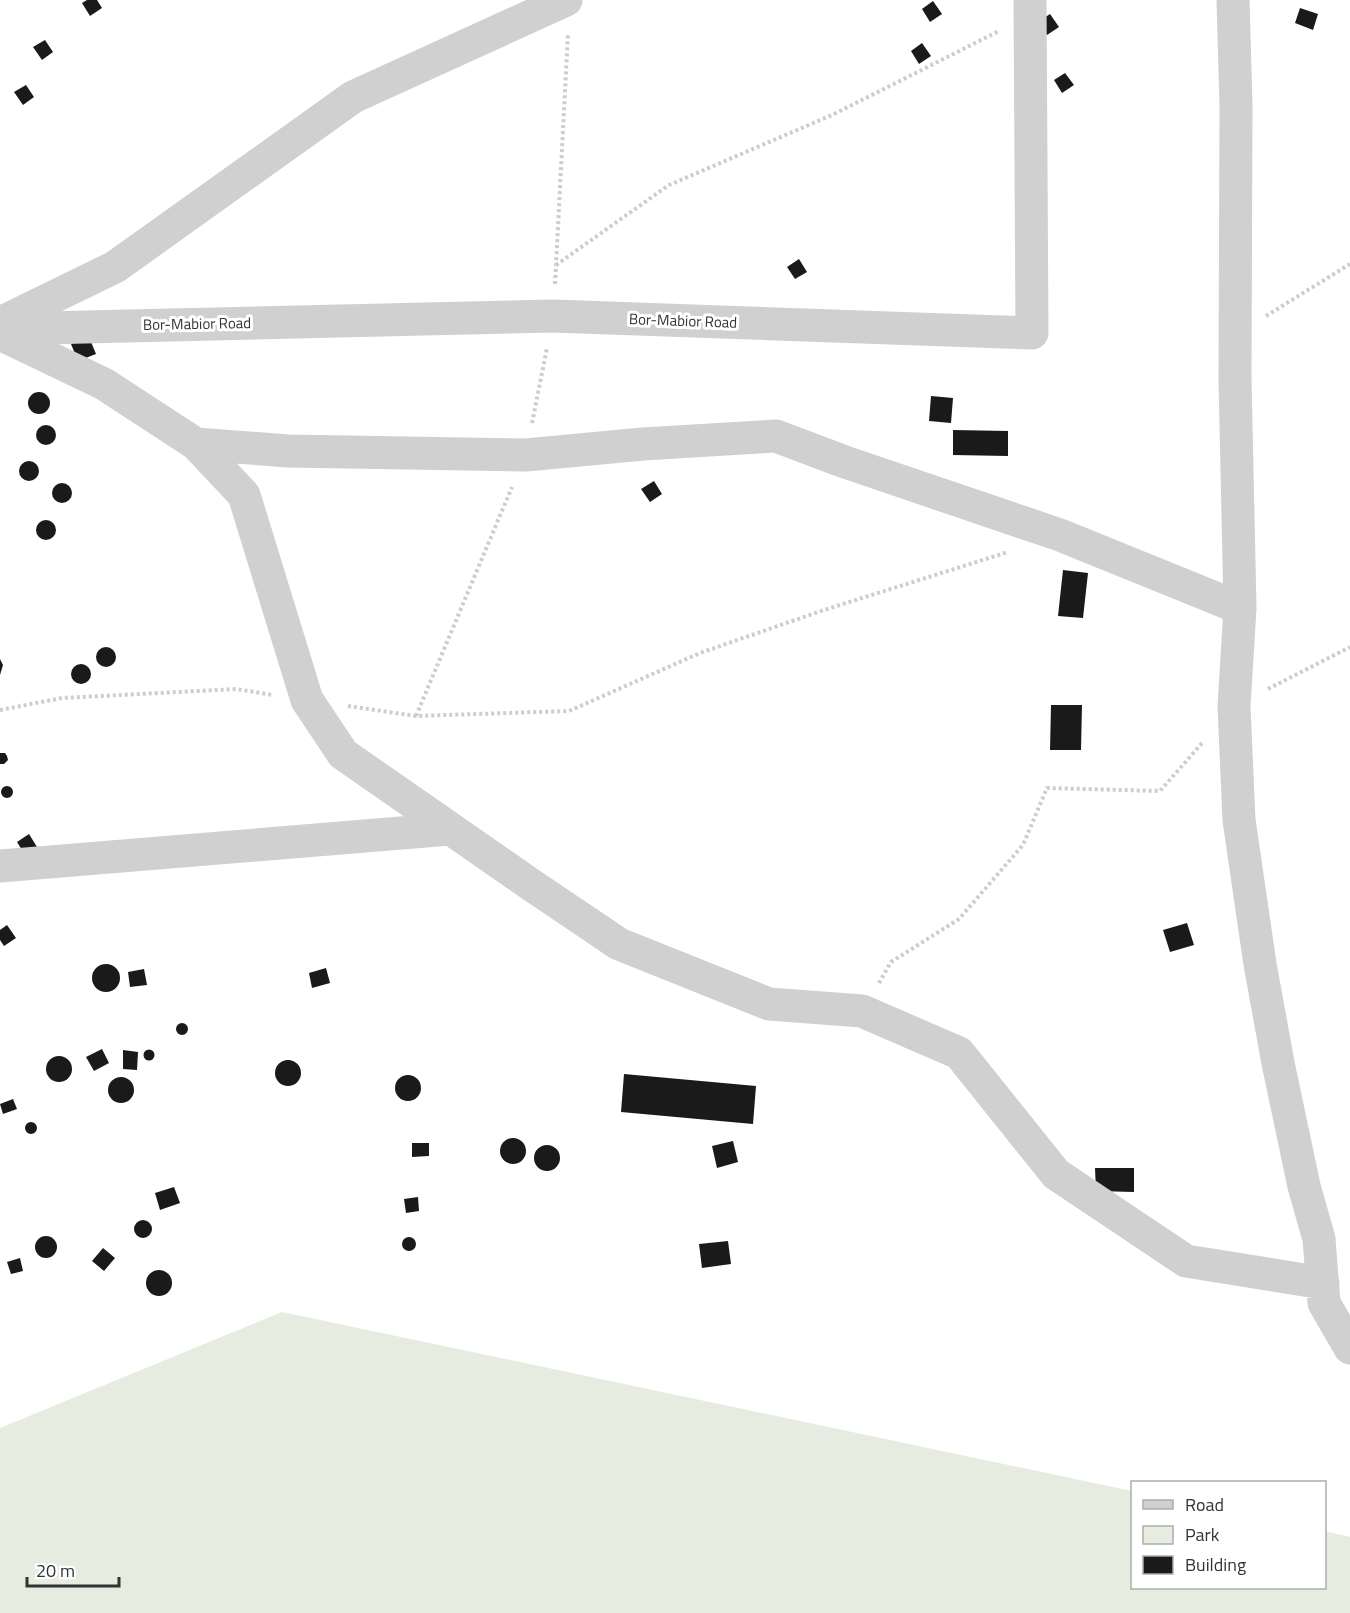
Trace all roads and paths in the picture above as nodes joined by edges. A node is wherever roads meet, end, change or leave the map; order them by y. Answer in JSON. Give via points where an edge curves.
{"nodes":[{"id":1,"x":1233,"y":0,"type":"edge"},
{"id":2,"x":1030,"y":8,"type":"edge"},
{"id":3,"x":567,"y":12,"type":"edge"},
{"id":4,"x":1350,"y":264,"type":"edge"},
{"id":5,"x":556,"y":266,"type":"junction"},
{"id":6,"x":553,"y":316,"type":"junction"},
{"id":7,"x":0,"y":323,"type":"edge"},
{"id":8,"x":1235,"y":325,"type":"junction"},
{"id":9,"x":0,"y":328,"type":"edge"},
{"id":10,"x":0,"y":334,"type":"edge"},
{"id":11,"x":196,"y":444,"type":"junction"},
{"id":12,"x":526,"y":455,"type":"junction"},
{"id":13,"x":1015,"y":549,"type":"dead end"},
{"id":14,"x":1240,"y":608,"type":"junction"},
{"id":15,"x":1350,"y":647,"type":"edge"},
{"id":16,"x":307,"y":700,"type":"junction"},
{"id":17,"x":1234,"y":706,"type":"junction"},
{"id":18,"x":0,"y":710,"type":"edge"},
{"id":19,"x":416,"y":716,"type":"junction"},
{"id":20,"x":450,"y":828,"type":"junction"},
{"id":21,"x":0,"y":866,"type":"edge"},
{"id":22,"x":862,"y":1011,"type":"junction"},
{"id":23,"x":1323,"y":1283,"type":"junction"},
{"id":24,"x":1350,"y":1348,"type":"edge"}],
"edges":[{"from":1,"to":8,"type":"street"},
{"from":2,"to":5,"type":"path","via":[[832,115],[669,185]]},
{"from":2,"to":6,"type":"street","name":"Bor-Mabior Road","via":[[1032,333]]},
{"from":3,"to":5,"type":"path"},
{"from":3,"to":7,"type":"street","via":[[353,97],[116,267]]},
{"from":4,"to":8,"type":"path","via":[[1258,321]]},
{"from":5,"to":6,"type":"path"},
{"from":6,"to":9,"type":"street","name":"Bor-Mabior Road"},
{"from":6,"to":12,"type":"path"},
{"from":8,"to":14,"type":"street"},
{"from":10,"to":11,"type":"street","via":[[104,384]]},
{"from":11,"to":12,"type":"street","via":[[288,451]]},
{"from":11,"to":16,"type":"street","via":[[244,495]]},
{"from":12,"to":14,"type":"street","via":[[776,436],[1060,535]]},
{"from":12,"to":19,"type":"path"},
{"from":13,"to":19,"type":"path","via":[[700,653],[569,711]]},
{"from":14,"to":17,"type":"street"},
{"from":15,"to":17,"type":"path"},
{"from":16,"to":18,"type":"path","via":[[236,689],[62,698]]},
{"from":16,"to":19,"type":"path"},
{"from":16,"to":20,"type":"street","via":[[343,754]]},
{"from":17,"to":22,"type":"path","via":[[1160,791],[1047,788],[1023,845],[959,919],[891,962]]},
{"from":17,"to":23,"type":"street","via":[[1239,820],[1260,964],[1304,1186],[1319,1239]]},
{"from":20,"to":21,"type":"street"},
{"from":20,"to":22,"type":"street","via":[[619,944],[769,1004]]},
{"from":22,"to":23,"type":"street","via":[[959,1053],[1056,1174],[1186,1261]]},
{"from":23,"to":24,"type":"street","via":[[1324,1304]]}]}
